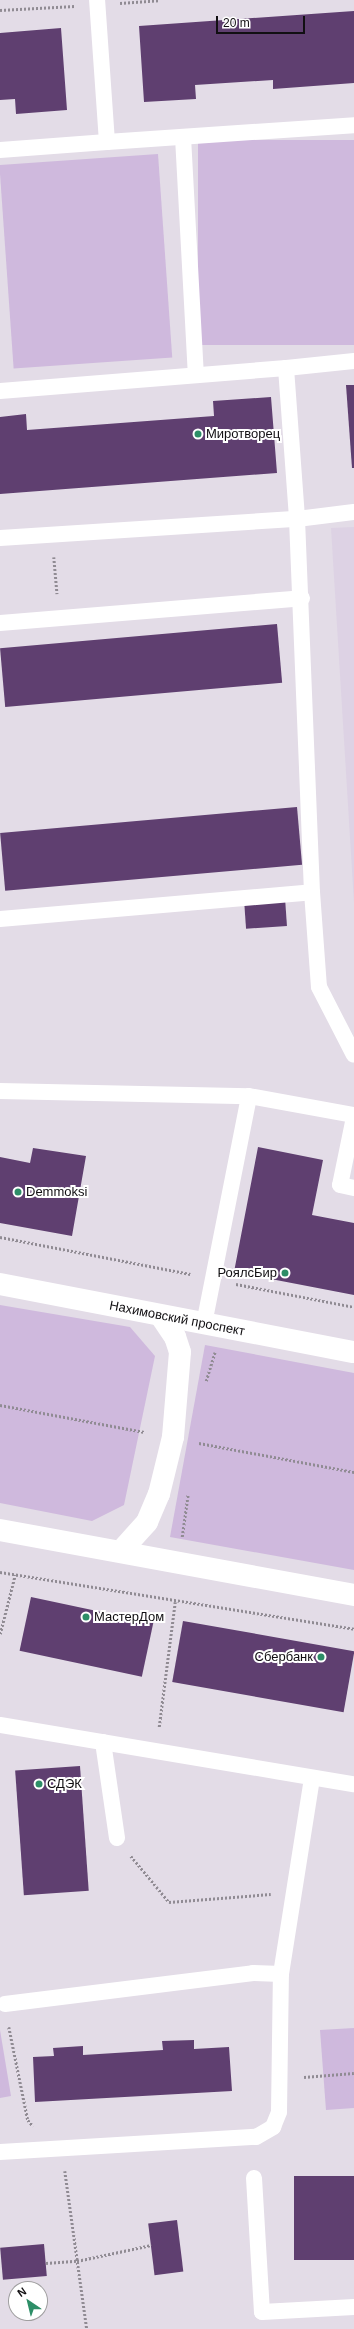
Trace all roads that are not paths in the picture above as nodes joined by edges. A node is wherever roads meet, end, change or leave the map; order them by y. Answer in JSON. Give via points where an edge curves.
{"nodes":[{"id":1,"x":97,"y":0,"type":"edge"},
{"id":2,"x":354,"y":125,"type":"edge"},
{"id":3,"x":183,"y":137,"type":"junction"},
{"id":4,"x":107,"y":142,"type":"junction"},
{"id":5,"x":0,"y":150,"type":"edge"},
{"id":6,"x":354,"y":361,"type":"edge"},
{"id":7,"x":286,"y":368,"type":"junction"},
{"id":8,"x":196,"y":375,"type":"junction"},
{"id":9,"x":0,"y":391,"type":"edge"},
{"id":10,"x":354,"y":512,"type":"edge"},
{"id":11,"x":297,"y":519,"type":"junction"},
{"id":12,"x":0,"y":538,"type":"edge"},
{"id":13,"x":302,"y":598,"type":"junction"},
{"id":14,"x":0,"y":623,"type":"edge"},
{"id":15,"x":312,"y":892,"type":"junction"},
{"id":16,"x":0,"y":919,"type":"edge"},
{"id":17,"x":354,"y":1055,"type":"edge"},
{"id":18,"x":0,"y":1091,"type":"edge"},
{"id":19,"x":248,"y":1096,"type":"junction"},
{"id":20,"x":354,"y":1116,"type":"edge"},
{"id":21,"x":354,"y":1188,"type":"edge"},
{"id":22,"x":0,"y":1284,"type":"edge"},
{"id":23,"x":161,"y":1316,"type":"junction"},
{"id":24,"x":204,"y":1324,"type":"junction"},
{"id":25,"x":354,"y":1352,"type":"edge"},
{"id":26,"x":0,"y":1530,"type":"edge"},
{"id":27,"x":121,"y":1551,"type":"junction"},
{"id":28,"x":354,"y":1595,"type":"edge"},
{"id":29,"x":0,"y":1726,"type":"edge"},
{"id":30,"x":103,"y":1742,"type":"junction"},
{"id":31,"x":312,"y":1778,"type":"junction"},
{"id":32,"x":354,"y":1784,"type":"edge"},
{"id":33,"x":117,"y":1838,"type":"road end"},
{"id":34,"x":281,"y":1974,"type":"junction"},
{"id":35,"x":5,"y":2004,"type":"road end"},
{"id":36,"x":0,"y":2152,"type":"edge"},
{"id":37,"x":254,"y":2178,"type":"dead end"},
{"id":38,"x":354,"y":2307,"type":"edge"}],
"edges":[{"from":1,"to":4,"type":"lane"},
{"from":2,"to":3,"type":"lane"},
{"from":3,"to":4,"type":"lane"},
{"from":3,"to":8,"type":"lane"},
{"from":4,"to":5,"type":"lane"},
{"from":6,"to":7,"type":"lane"},
{"from":7,"to":8,"type":"lane"},
{"from":7,"to":11,"type":"lane"},
{"from":8,"to":9,"type":"lane"},
{"from":10,"to":11,"type":"lane"},
{"from":11,"to":12,"type":"lane"},
{"from":11,"to":13,"type":"lane"},
{"from":13,"to":14,"type":"lane"},
{"from":13,"to":15,"type":"lane"},
{"from":15,"to":16,"type":"lane"},
{"from":15,"to":17,"type":"lane","via":[[319,987]]},
{"from":18,"to":19,"type":"lane"},
{"from":19,"to":20,"type":"lane"},
{"from":19,"to":24,"type":"lane"},
{"from":20,"to":21,"type":"lane","via":[[340,1185]]},
{"from":22,"to":23,"type":"main road","name":"Нахимовский проспект"},
{"from":23,"to":24,"type":"main road","name":"Нахимовский проспект"},
{"from":23,"to":27,"type":"main road","via":[[175,1337],[180,1352],[173,1437],[159,1494],[147,1522]]},
{"from":24,"to":25,"type":"main road","name":"Нахимовский проспект"},
{"from":26,"to":27,"type":"main road"},
{"from":27,"to":28,"type":"main road"},
{"from":29,"to":30,"type":"lane"},
{"from":30,"to":31,"type":"lane"},
{"from":30,"to":33,"type":"lane"},
{"from":31,"to":32,"type":"lane"},
{"from":31,"to":34,"type":"lane"},
{"from":34,"to":35,"type":"lane","via":[[253,1973]]},
{"from":34,"to":36,"type":"lane","via":[[278,2120],[260,2136]]},
{"from":37,"to":38,"type":"lane","via":[[262,2312]]}]}
